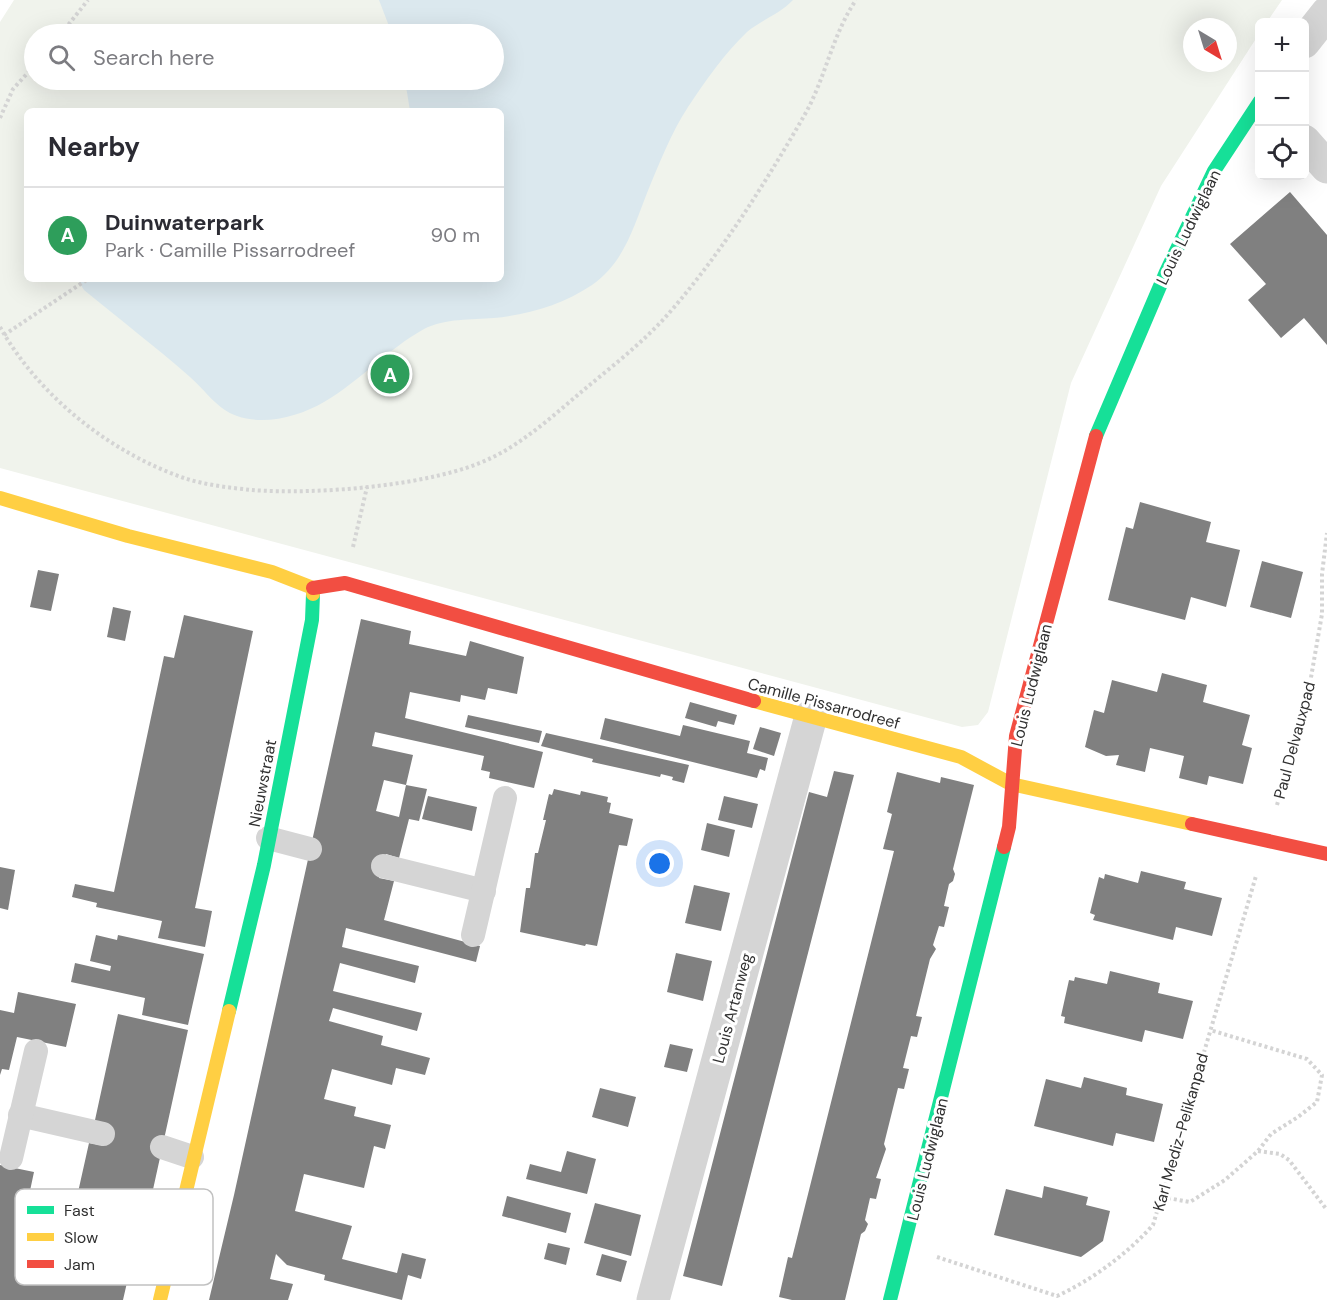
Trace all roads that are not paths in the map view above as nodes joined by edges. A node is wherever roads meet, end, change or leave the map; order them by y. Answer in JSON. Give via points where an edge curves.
{"nodes":[{"id":1,"x":1327,"y":13,"type":"edge"},
{"id":2,"x":1309,"y":37,"type":"edge"},
{"id":3,"x":1255,"y":109,"type":"edge"},
{"id":4,"x":1309,"y":146,"type":"edge"},
{"id":5,"x":1327,"y":167,"type":"edge"},
{"id":6,"x":0,"y":498,"type":"edge"},
{"id":7,"x":313,"y":588,"type":"junction"},
{"id":8,"x":811,"y":716,"type":"junction"},
{"id":9,"x":1011,"y":783,"type":"junction"},
{"id":10,"x":505,"y":798,"type":"dead end"},
{"id":11,"x":268,"y":838,"type":"junction"},
{"id":12,"x":310,"y":849,"type":"dead end"},
{"id":13,"x":1327,"y":854,"type":"edge"},
{"id":14,"x":383,"y":866,"type":"dead end"},
{"id":15,"x":484,"y":891,"type":"junction"},
{"id":16,"x":473,"y":935,"type":"dead end"},
{"id":17,"x":36,"y":1051,"type":"dead end"},
{"id":18,"x":20,"y":1115,"type":"junction"},
{"id":19,"x":103,"y":1134,"type":"dead end"},
{"id":20,"x":162,"y":1147,"type":"dead end"},
{"id":21,"x":192,"y":1157,"type":"junction"},
{"id":22,"x":11,"y":1158,"type":"dead end"},
{"id":23,"x":185,"y":1189,"type":"edge"},
{"id":24,"x":163,"y":1285,"type":"edge"},
{"id":25,"x":160,"y":1300,"type":"edge"},
{"id":26,"x":653,"y":1300,"type":"edge"},
{"id":27,"x":890,"y":1300,"type":"edge"}],
"edges":[{"from":1,"to":2,"type":"street"},
{"from":3,"to":9,"type":"street","name":"Louis Ludwiglaan","via":[[1214,171],[1095,438],[1016,736]]},
{"from":4,"to":5,"type":"street"},
{"from":6,"to":7,"type":"street","via":[[128,536],[272,572]]},
{"from":7,"to":8,"type":"street","name":"Camille Pissarrodreef","via":[[345,583]]},
{"from":7,"to":11,"type":"street","name":"Nieuwstraat","via":[[312,620]]},
{"from":8,"to":9,"type":"street","name":"Camille Pissarrodreef","via":[[961,758]]},
{"from":8,"to":26,"type":"street","name":"Louis Artanweg"},
{"from":9,"to":13,"type":"street","name":"Camille Pissarrodreef"},
{"from":9,"to":27,"type":"street","name":"Louis Ludwiglaan","via":[[1009,827]]},
{"from":10,"to":15,"type":"lane"},
{"from":11,"to":12,"type":"lane"},
{"from":11,"to":21,"type":"street","name":"Nieuwstraat"},
{"from":14,"to":15,"type":"lane"},
{"from":15,"to":16,"type":"lane"},
{"from":17,"to":18,"type":"lane"},
{"from":18,"to":19,"type":"lane"},
{"from":18,"to":22,"type":"lane"},
{"from":20,"to":21,"type":"lane"},
{"from":21,"to":23,"type":"street","name":"Nieuwstraat"},
{"from":24,"to":25,"type":"street","name":"Nieuwstraat"}]}
